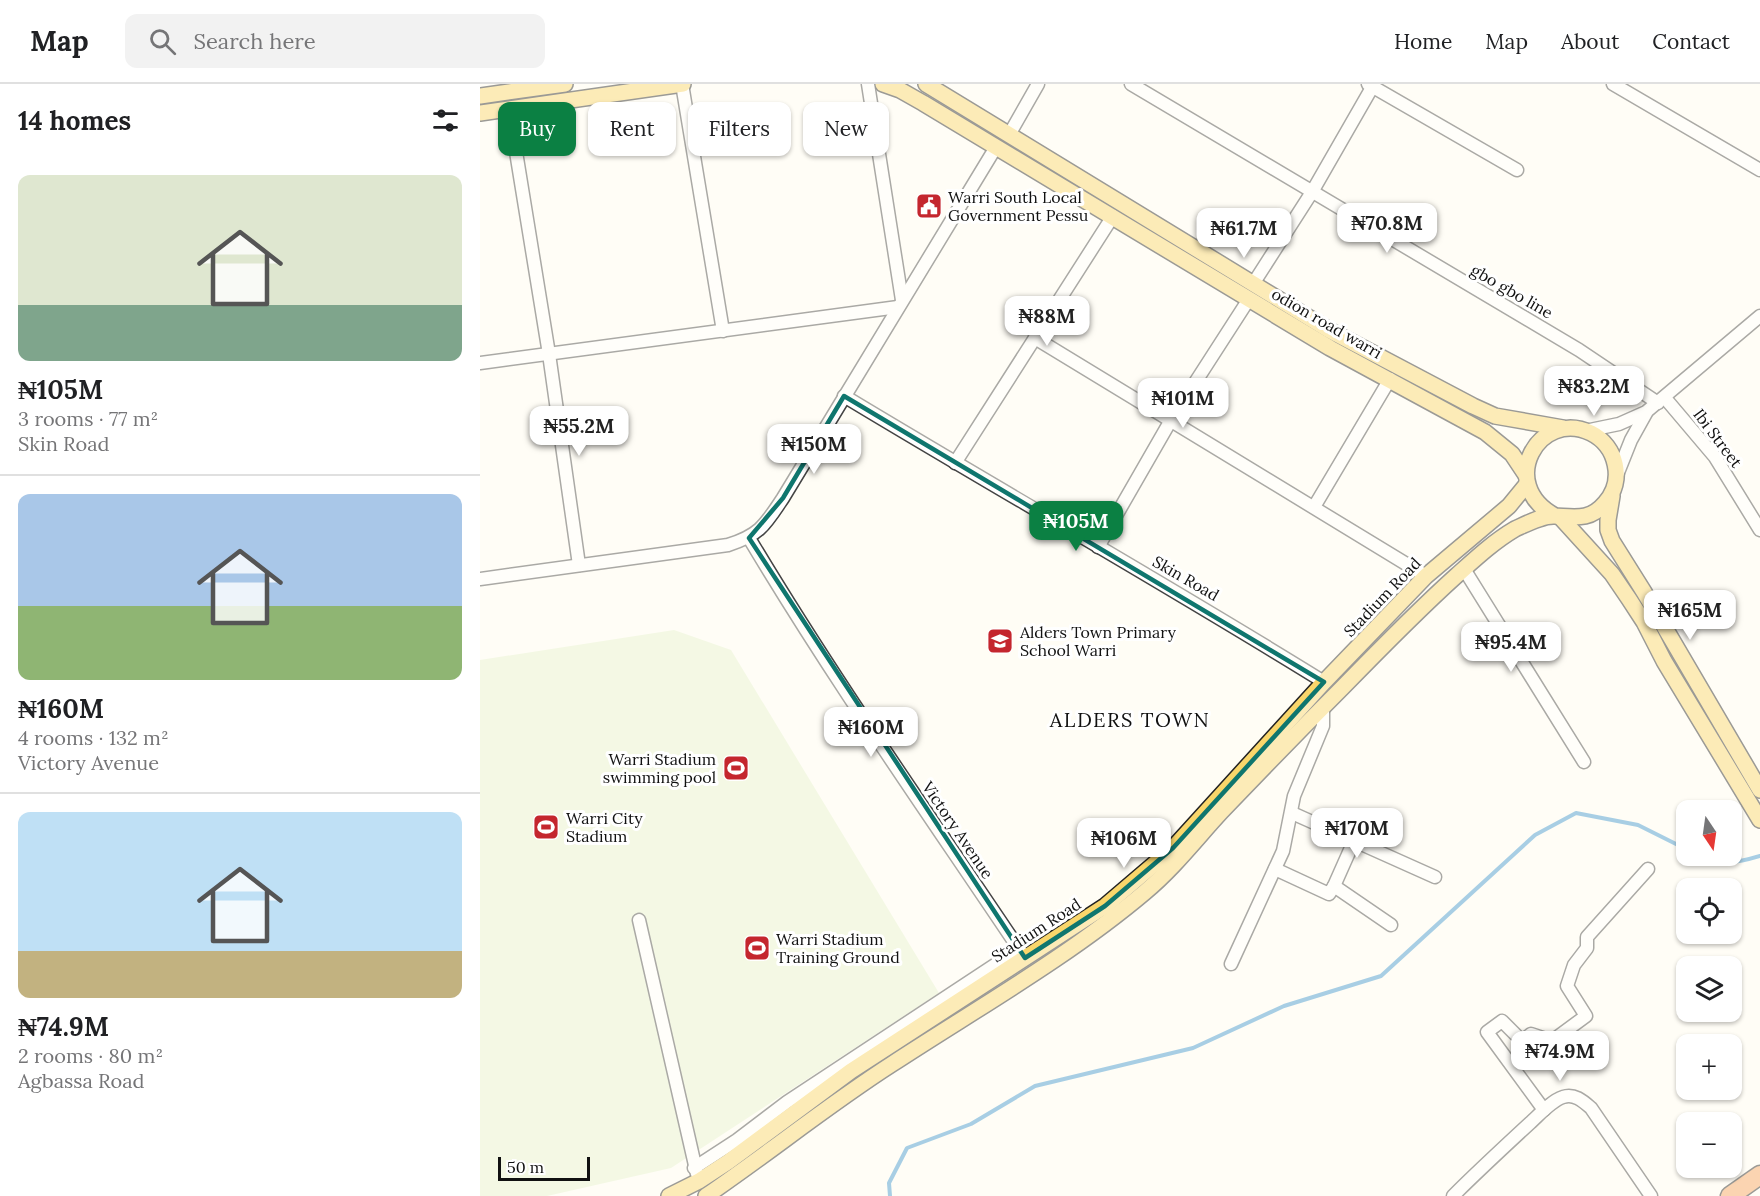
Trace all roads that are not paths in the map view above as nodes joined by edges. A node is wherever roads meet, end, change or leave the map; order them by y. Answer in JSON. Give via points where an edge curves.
{"nodes":[{"id":1,"x":566,"y":84,"type":"edge"},
{"id":2,"x":682,"y":84,"type":"edge"},
{"id":3,"x":867,"y":84,"type":"edge"},
{"id":4,"x":883,"y":84,"type":"edge"},
{"id":5,"x":926,"y":84,"type":"edge"},
{"id":6,"x":1038,"y":84,"type":"edge"},
{"id":7,"x":1131,"y":84,"type":"edge"},
{"id":8,"x":1613,"y":84,"type":"edge"},
{"id":9,"x":1371,"y":85,"type":"edge"},
{"id":10,"x":508,"y":88,"type":"edge"},
{"id":11,"x":480,"y":96,"type":"edge"},
{"id":12,"x":557,"y":102,"type":"edge"},
{"id":13,"x":498,"y":110,"type":"edge"},
{"id":14,"x":480,"y":112,"type":"edge"},
{"id":15,"x":1009,"y":135,"type":"junction"},
{"id":16,"x":996,"y":147,"type":"junction"},
{"id":17,"x":517,"y":156,"type":"edge"},
{"id":18,"x":1517,"y":170,"type":"dead end"},
{"id":19,"x":1760,"y":170,"type":"edge"},
{"id":20,"x":1312,"y":192,"type":"junction"},
{"id":21,"x":1113,"y":216,"type":"junction"},
{"id":22,"x":1251,"y":292,"type":"junction"},
{"id":23,"x":900,"y":303,"type":"junction"},
{"id":24,"x":1760,"y":316,"type":"edge"},
{"id":25,"x":723,"y":331,"type":"junction"},
{"id":26,"x":1035,"y":338,"type":"junction"},
{"id":27,"x":549,"y":354,"type":"junction"},
{"id":28,"x":480,"y":363,"type":"edge"},
{"id":29,"x":1390,"y":380,"type":"junction"},
{"id":30,"x":844,"y":396,"type":"junction"},
{"id":31,"x":1661,"y":400,"type":"junction"},
{"id":32,"x":1646,"y":412,"type":"junction"},
{"id":33,"x":1171,"y":420,"type":"junction"},
{"id":34,"x":1569,"y":429,"type":"junction"},
{"id":35,"x":1585,"y":431,"type":"junction"},
{"id":36,"x":955,"y":463,"type":"junction"},
{"id":37,"x":1617,"y":475,"type":"junction"},
{"id":38,"x":1526,"y":480,"type":"junction"},
{"id":39,"x":1612,"y":494,"type":"junction"},
{"id":40,"x":1314,"y":507,"type":"junction"},
{"id":41,"x":1558,"y":517,"type":"junction"},
{"id":42,"x":1760,"y":530,"type":"edge"},
{"id":43,"x":749,"y":538,"type":"junction"},
{"id":44,"x":1098,"y":547,"type":"junction"},
{"id":45,"x":579,"y":565,"type":"junction"},
{"id":46,"x":1464,"y":569,"type":"junction"},
{"id":47,"x":1426,"y":576,"type":"junction"},
{"id":48,"x":480,"y":579,"type":"edge"},
{"id":49,"x":1324,"y":682,"type":"junction"},
{"id":50,"x":1323,"y":708,"type":"junction"},
{"id":51,"x":1584,"y":762,"type":"dead end"},
{"id":52,"x":1760,"y":790,"type":"edge"},
{"id":53,"x":1292,"y":813,"type":"junction"},
{"id":54,"x":1760,"y":820,"type":"edge"},
{"id":55,"x":1354,"y":841,"type":"junction"},
{"id":56,"x":1275,"y":869,"type":"junction"},
{"id":57,"x":1648,"y":869,"type":"dead end"},
{"id":58,"x":1435,"y":877,"type":"dead end"},
{"id":59,"x":1334,"y":886,"type":"junction"},
{"id":60,"x":639,"y":920,"type":"dead end"},
{"id":61,"x":1391,"y":924,"type":"dead end"},
{"id":62,"x":1022,"y":954,"type":"junction"},
{"id":63,"x":1231,"y":964,"type":"dead end"},
{"id":64,"x":1544,"y":1110,"type":"junction"},
{"id":65,"x":697,"y":1174,"type":"junction"},
{"id":66,"x":1760,"y":1175,"type":"edge"},
{"id":67,"x":669,"y":1196,"type":"edge"},
{"id":68,"x":706,"y":1196,"type":"edge"},
{"id":69,"x":1453,"y":1196,"type":"edge"},
{"id":70,"x":1651,"y":1196,"type":"edge"},
{"id":71,"x":1730,"y":1196,"type":"edge"}],
"edges":[{"from":1,"to":10,"type":"main road"},
{"from":2,"to":12,"type":"main road"},
{"from":2,"to":25,"type":"street"},
{"from":3,"to":23,"type":"street"},
{"from":4,"to":16,"type":"main road","name":"odion road warri","via":[[900,90]]},
{"from":5,"to":15,"type":"main road","name":"odion road warri"},
{"from":6,"to":15,"type":"street"},
{"from":7,"to":20,"type":"street","name":"gbo gbo line"},
{"from":8,"to":19,"type":"street"},
{"from":9,"to":18,"type":"street"},
{"from":9,"to":20,"type":"street"},
{"from":10,"to":11,"type":"main road"},
{"from":13,"to":14,"type":"main road"},
{"from":15,"to":22,"type":"main road","name":"odion road warri"},
{"from":16,"to":21,"type":"main road","name":"odion road warri"},
{"from":16,"to":23,"type":"street"},
{"from":17,"to":27,"type":"street"},
{"from":20,"to":22,"type":"street"},
{"from":20,"to":31,"type":"street","name":"gbo gbo line"},
{"from":21,"to":22,"type":"main road","name":"odion road warri"},
{"from":21,"to":26,"type":"street"},
{"from":22,"to":29,"type":"main road","name":"odion road warri","via":[[1330,348]]},
{"from":22,"to":33,"type":"street"},
{"from":22,"to":34,"type":"main road","name":"odion road warri","via":[[1495,416]]},
{"from":23,"to":25,"type":"street"},
{"from":23,"to":30,"type":"street"},
{"from":24,"to":31,"type":"street"},
{"from":25,"to":27,"type":"street"},
{"from":26,"to":33,"type":"street"},
{"from":26,"to":36,"type":"street"},
{"from":27,"to":28,"type":"street"},
{"from":27,"to":45,"type":"street"},
{"from":29,"to":38,"type":"main road","name":"odion road warri","via":[[1485,432],[1512,454]]},
{"from":29,"to":40,"type":"street"},
{"from":30,"to":36,"type":"street","name":"Skin Road"},
{"from":30,"to":43,"type":"street","via":[[783,498],[764,525]]},
{"from":31,"to":32,"type":"street"},
{"from":31,"to":42,"type":"street","name":"Ibi Street","via":[[1715,457]]},
{"from":32,"to":35,"type":"street","via":[[1619,424]]},
{"from":32,"to":37,"type":"street"},
{"from":33,"to":40,"type":"street"},
{"from":33,"to":44,"type":"street"},
{"from":34,"to":35,"type":"main road"},
{"from":34,"to":38,"type":"main road","via":[[1552,433],[1538,443],[1529,458]]},
{"from":35,"to":37,"type":"main road","via":[[1608,448]]},
{"from":36,"to":44,"type":"street","name":"Skin Road"},
{"from":37,"to":39,"type":"main road"},
{"from":38,"to":41,"type":"main road","via":[[1537,503]]},
{"from":38,"to":47,"type":"main road","name":"Stadium Road","via":[[1509,506]]},
{"from":39,"to":41,"type":"main road","via":[[1591,514],[1573,519]]},
{"from":39,"to":52,"type":"main road","via":[[1608,530],[1612,541]]},
{"from":40,"to":47,"type":"street"},
{"from":41,"to":46,"type":"main road","name":"Stadium Road","via":[[1545,517],[1518,528]]},
{"from":41,"to":54,"type":"main road","via":[[1612,574],[1629,599]]},
{"from":43,"to":45,"type":"street","via":[[728,545]]},
{"from":43,"to":62,"type":"street","name":"Victory Avenue","via":[[875,737]]},
{"from":44,"to":49,"type":"street","name":"Skin Road"},
{"from":45,"to":48,"type":"street"},
{"from":46,"to":50,"type":"main road","name":"Stadium Road"},
{"from":46,"to":51,"type":"street"},
{"from":47,"to":49,"type":"main road","name":"Stadium Road"},
{"from":49,"to":62,"type":"main road","name":"Stadium Road","via":[[1173,848],[1105,906]]},
{"from":50,"to":53,"type":"street","via":[[1323,726],[1294,796]]},
{"from":50,"to":68,"type":"main road","name":"Stadium Road","via":[[1180,858],[1117,915],[888,1066]]},
{"from":53,"to":55,"type":"street"},
{"from":53,"to":56,"type":"street"},
{"from":55,"to":58,"type":"street"},
{"from":55,"to":59,"type":"street"},
{"from":56,"to":59,"type":"street","via":[[1329,894]]},
{"from":56,"to":63,"type":"street"},
{"from":57,"to":64,"type":"street","via":[[1587,937],[1587,948],[1574,965],[1567,986],[1586,1016],[1552,1041],[1531,1034],[1522,1041],[1502,1021],[1487,1032]]},
{"from":59,"to":61,"type":"street"},
{"from":60,"to":65,"type":"street"},
{"from":62,"to":65,"type":"main road","name":"Stadium Road","via":[[851,1071],[728,1162]]},
{"from":64,"to":69,"type":"street"},
{"from":64,"to":70,"type":"street","via":[[1562,1097],[1584,1101],[1602,1121]]},
{"from":65,"to":67,"type":"main road","name":"Stadium Road"},
{"from":66,"to":71,"type":"highway"}]}
